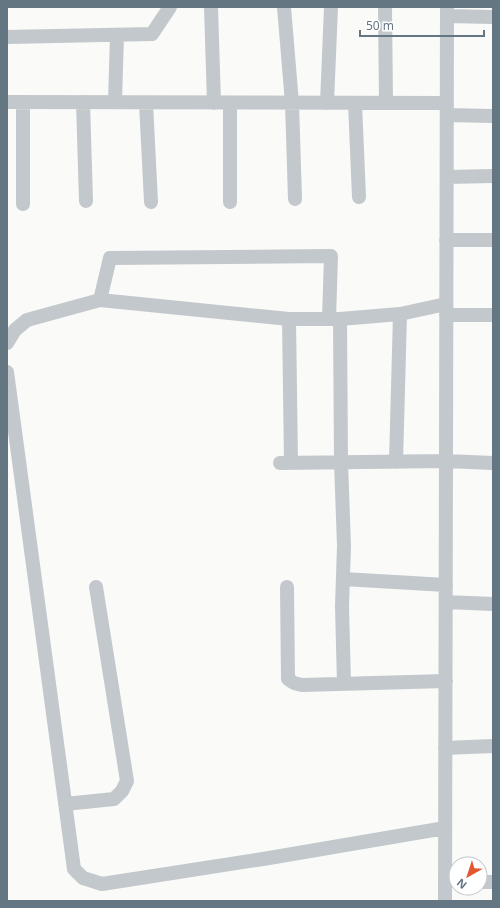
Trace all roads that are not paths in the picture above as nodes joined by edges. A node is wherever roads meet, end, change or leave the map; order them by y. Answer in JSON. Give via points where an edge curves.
{"nodes":[{"id":1,"x":170,"y":7,"type":"edge"},
{"id":2,"x":211,"y":7,"type":"edge"},
{"id":3,"x":284,"y":7,"type":"edge"},
{"id":4,"x":331,"y":7,"type":"edge"},
{"id":5,"x":385,"y":7,"type":"edge"},
{"id":6,"x":447,"y":11,"type":"edge"},
{"id":7,"x":493,"y":17,"type":"edge"},
{"id":8,"x":117,"y":35,"type":"junction"},
{"id":9,"x":7,"y":37,"type":"edge"},
{"id":10,"x":7,"y":102,"type":"edge"},
{"id":11,"x":22,"y":102,"type":"junction"},
{"id":12,"x":83,"y":102,"type":"junction"},
{"id":13,"x":115,"y":102,"type":"junction"},
{"id":14,"x":146,"y":103,"type":"junction"},
{"id":15,"x":214,"y":103,"type":"junction"},
{"id":16,"x":230,"y":103,"type":"junction"},
{"id":17,"x":292,"y":103,"type":"junction"},
{"id":18,"x":327,"y":103,"type":"junction"},
{"id":19,"x":355,"y":103,"type":"junction"},
{"id":20,"x":386,"y":103,"type":"junction"},
{"id":21,"x":447,"y":109,"type":"junction"},
{"id":22,"x":493,"y":116,"type":"edge"},
{"id":23,"x":493,"y":176,"type":"edge"},
{"id":24,"x":447,"y":177,"type":"junction"},
{"id":25,"x":360,"y":197,"type":"dead end"},
{"id":26,"x":295,"y":199,"type":"dead end"},
{"id":27,"x":86,"y":201,"type":"dead end"},
{"id":28,"x":152,"y":202,"type":"dead end"},
{"id":29,"x":230,"y":202,"type":"dead end"},
{"id":30,"x":23,"y":204,"type":"dead end"},
{"id":31,"x":446,"y":240,"type":"junction"},
{"id":32,"x":493,"y":240,"type":"edge"},
{"id":33,"x":100,"y":300,"type":"junction"},
{"id":34,"x":446,"y":310,"type":"junction"},
{"id":35,"x":400,"y":314,"type":"junction"},
{"id":36,"x":493,"y":315,"type":"edge"},
{"id":37,"x":289,"y":319,"type":"junction"},
{"id":38,"x":335,"y":319,"type":"junction"},
{"id":39,"x":7,"y":343,"type":"edge"},
{"id":40,"x":7,"y":372,"type":"edge"},
{"id":41,"x":446,"y":461,"type":"junction"},
{"id":42,"x":341,"y":462,"type":"junction"},
{"id":43,"x":396,"y":462,"type":"junction"},
{"id":44,"x":493,"y":463,"type":"edge"},
{"id":45,"x":343,"y":579,"type":"junction"},
{"id":46,"x":446,"y":585,"type":"junction"},
{"id":47,"x":96,"y":587,"type":"dead end"},
{"id":48,"x":287,"y":587,"type":"dead end"},
{"id":49,"x":446,"y":602,"type":"junction"},
{"id":50,"x":493,"y":604,"type":"edge"},
{"id":51,"x":446,"y":681,"type":"junction"},
{"id":52,"x":344,"y":684,"type":"junction"},
{"id":53,"x":493,"y":746,"type":"edge"},
{"id":54,"x":445,"y":748,"type":"junction"},
{"id":55,"x":65,"y":804,"type":"junction"},
{"id":56,"x":445,"y":828,"type":"junction"},
{"id":57,"x":448,"y":856,"type":"edge"}],
"edges":[{"from":1,"to":8,"type":"street","via":[[152,34]]},
{"from":2,"to":15,"type":"street"},
{"from":3,"to":17,"type":"street"},
{"from":4,"to":18,"type":"street"},
{"from":5,"to":20,"type":"street"},
{"from":6,"to":7,"type":"street"},
{"from":6,"to":21,"type":"street"},
{"from":8,"to":9,"type":"street"},
{"from":8,"to":13,"type":"street"},
{"from":10,"to":11,"type":"street"},
{"from":11,"to":12,"type":"street"},
{"from":11,"to":30,"type":"street"},
{"from":12,"to":13,"type":"street"},
{"from":12,"to":27,"type":"street"},
{"from":13,"to":14,"type":"street"},
{"from":14,"to":15,"type":"street"},
{"from":14,"to":28,"type":"street"},
{"from":15,"to":16,"type":"street"},
{"from":16,"to":17,"type":"street"},
{"from":16,"to":29,"type":"street"},
{"from":17,"to":18,"type":"street"},
{"from":17,"to":26,"type":"street"},
{"from":18,"to":19,"type":"street"},
{"from":19,"to":20,"type":"street"},
{"from":19,"to":25,"type":"street"},
{"from":20,"to":21,"type":"street"},
{"from":21,"to":22,"type":"street"},
{"from":21,"to":24,"type":"street"},
{"from":23,"to":24,"type":"street"},
{"from":24,"to":31,"type":"street"},
{"from":31,"to":32,"type":"street"},
{"from":31,"to":34,"type":"street"},
{"from":33,"to":37,"type":"street"},
{"from":33,"to":38,"type":"street","via":[[110,258],[331,256]]},
{"from":33,"to":39,"type":"street","via":[[27,320],[15,330]]},
{"from":34,"to":35,"type":"street"},
{"from":34,"to":36,"type":"street"},
{"from":34,"to":41,"type":"street"},
{"from":35,"to":38,"type":"street"},
{"from":35,"to":43,"type":"street"},
{"from":37,"to":38,"type":"street"},
{"from":37,"to":42,"type":"street","via":[[285,463]]},
{"from":38,"to":42,"type":"street"},
{"from":40,"to":55,"type":"street"},
{"from":41,"to":43,"type":"street"},
{"from":41,"to":44,"type":"street"},
{"from":41,"to":46,"type":"street"},
{"from":42,"to":43,"type":"street"},
{"from":42,"to":45,"type":"street"},
{"from":45,"to":46,"type":"street"},
{"from":45,"to":52,"type":"street"},
{"from":46,"to":49,"type":"street"},
{"from":47,"to":55,"type":"street","via":[[127,781],[122,791],[114,798]]},
{"from":48,"to":52,"type":"street","via":[[288,679],[302,685]]},
{"from":49,"to":50,"type":"street"},
{"from":49,"to":51,"type":"street"},
{"from":51,"to":52,"type":"street"},
{"from":51,"to":54,"type":"street"},
{"from":53,"to":54,"type":"street"},
{"from":54,"to":56,"type":"street"},
{"from":55,"to":56,"type":"street","via":[[74,870],[83,878],[102,884]]},
{"from":56,"to":57,"type":"street"}]}
